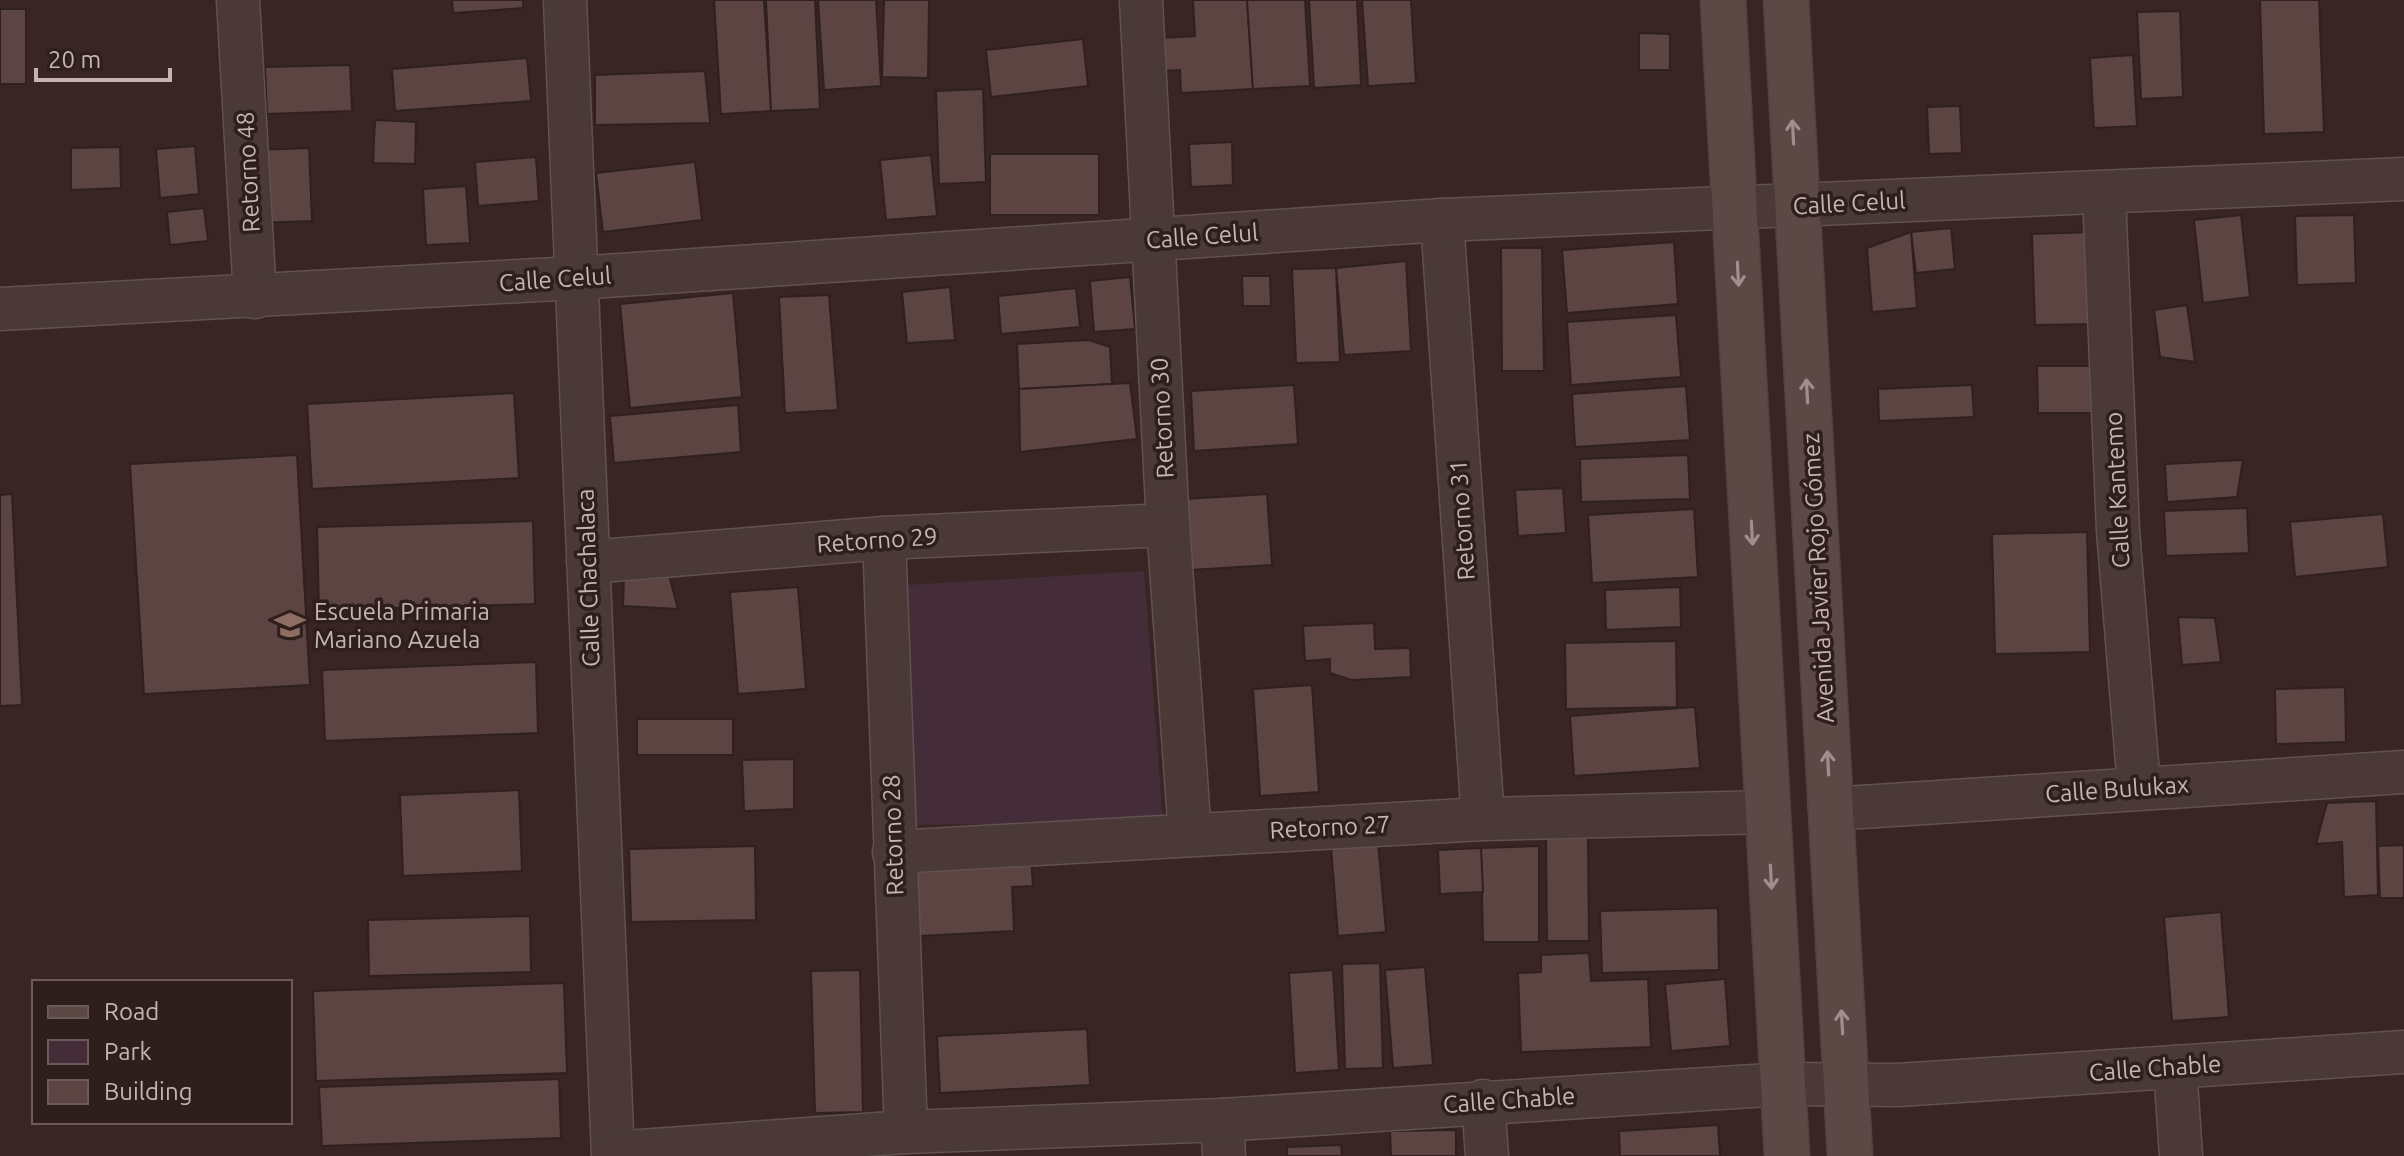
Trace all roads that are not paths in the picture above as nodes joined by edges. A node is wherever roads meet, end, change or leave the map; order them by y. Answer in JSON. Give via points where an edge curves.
{"nodes":[{"id":1,"x":238,"y":0,"type":"edge"},
{"id":2,"x":565,"y":0,"type":"edge"},
{"id":3,"x":1141,"y":0,"type":"edge"},
{"id":4,"x":1723,"y":0,"type":"edge"},
{"id":5,"x":1786,"y":0,"type":"edge"},
{"id":6,"x":2404,"y":179,"type":"edge"},
{"id":7,"x":2104,"y":193,"type":"junction"},
{"id":8,"x":1797,"y":206,"type":"junction"},
{"id":9,"x":1735,"y":210,"type":"junction"},
{"id":10,"x":1442,"y":220,"type":"junction"},
{"id":11,"x":1151,"y":239,"type":"junction"},
{"id":12,"x":575,"y":278,"type":"junction"},
{"id":13,"x":255,"y":297,"type":"junction"},
{"id":14,"x":0,"y":309,"type":"edge"},
{"id":15,"x":1168,"y":525,"type":"junction"},
{"id":16,"x":884,"y":538,"type":"junction"},
{"id":17,"x":588,"y":562,"type":"junction"},
{"id":18,"x":2404,"y":772,"type":"edge"},
{"id":19,"x":2139,"y":787,"type":"junction"},
{"id":20,"x":1830,"y":809,"type":"junction"},
{"id":21,"x":1768,"y":812,"type":"junction"},
{"id":22,"x":1483,"y":819,"type":"junction"},
{"id":23,"x":1190,"y":835,"type":"junction"},
{"id":24,"x":894,"y":852,"type":"junction"},
{"id":25,"x":2404,"y":1052,"type":"edge"},
{"id":26,"x":2175,"y":1067,"type":"junction"},
{"id":27,"x":1783,"y":1084,"type":"junction"},
{"id":28,"x":1846,"y":1085,"type":"junction"},
{"id":29,"x":1483,"y":1101,"type":"junction"},
{"id":30,"x":906,"y":1132,"type":"junction"},
{"id":31,"x":1223,"y":1138,"type":"edge"},
{"id":32,"x":613,"y":1154,"type":"edge"},
{"id":33,"x":1487,"y":1156,"type":"edge"},
{"id":34,"x":1787,"y":1156,"type":"edge"},
{"id":35,"x":1850,"y":1156,"type":"edge"},
{"id":36,"x":2181,"y":1156,"type":"edge"}],
"edges":[{"from":1,"to":13,"type":"street","name":"Retorno 48"},
{"from":2,"to":12,"type":"street","name":"Calle Chachalaca"},
{"from":3,"to":11,"type":"street","name":"Retorno 30"},
{"from":4,"to":9,"type":"main road"},
{"from":8,"to":5,"type":"main road","name":"Avenida Javier Rojo Gómez","one_way":true},
{"from":6,"to":7,"type":"street","name":"Calle Celul"},
{"from":7,"to":8,"type":"street","name":"Calle Celul"},
{"from":7,"to":19,"type":"street","name":"Calle Kantemo","via":[[2118,531]]},
{"from":8,"to":9,"type":"street","name":"Calle Celul"},
{"from":20,"to":8,"type":"main road","name":"Avenida Javier Rojo Gómez","one_way":true},
{"from":9,"to":10,"type":"street","name":"Calle Celul"},
{"from":9,"to":21,"type":"main road","one_way":true},
{"from":10,"to":11,"type":"street","name":"Calle Celul"},
{"from":10,"to":22,"type":"street","name":"Retorno 31"},
{"from":11,"to":12,"type":"street","name":"Calle Celul"},
{"from":11,"to":15,"type":"street","name":"Retorno 30"},
{"from":12,"to":13,"type":"street","name":"Calle Celul"},
{"from":12,"to":17,"type":"street","name":"Calle Chachalaca"},
{"from":13,"to":14,"type":"street","name":"Calle Celul"},
{"from":15,"to":16,"type":"street","name":"Retorno 29"},
{"from":15,"to":23,"type":"street","name":"Retorno 30"},
{"from":16,"to":17,"type":"street","name":"Retorno 29"},
{"from":16,"to":24,"type":"street","name":"Retorno 28"},
{"from":17,"to":32,"type":"street","name":"Calle Chachalaca"},
{"from":18,"to":19,"type":"street","name":"Calle Bulukax"},
{"from":19,"to":20,"type":"street","name":"Calle Bulukax"},
{"from":28,"to":20,"type":"main road","name":"Avenida Javier Rojo Gómez","one_way":true},
{"from":21,"to":22,"type":"street","name":"Retorno 27"},
{"from":21,"to":27,"type":"main road","one_way":true},
{"from":22,"to":23,"type":"street","name":"Retorno 27"},
{"from":23,"to":24,"type":"street","name":"Retorno 27"},
{"from":24,"to":30,"type":"street","name":"Retorno 28"},
{"from":25,"to":26,"type":"street","name":"Calle Chable"},
{"from":26,"to":28,"type":"street","name":"Calle Chable"},
{"from":26,"to":36,"type":"street"},
{"from":27,"to":28,"type":"street","name":"Calle Chable"},
{"from":27,"to":29,"type":"street","name":"Calle Chable"},
{"from":27,"to":34,"type":"main road"},
{"from":28,"to":35,"type":"main road","name":"Avenida Javier Rojo Gómez"},
{"from":29,"to":31,"type":"street","name":"Calle Chable"},
{"from":29,"to":33,"type":"street"},
{"from":30,"to":31,"type":"street","name":"Calle Chable"},
{"from":30,"to":32,"type":"street","name":"Calle Chable"}]}
